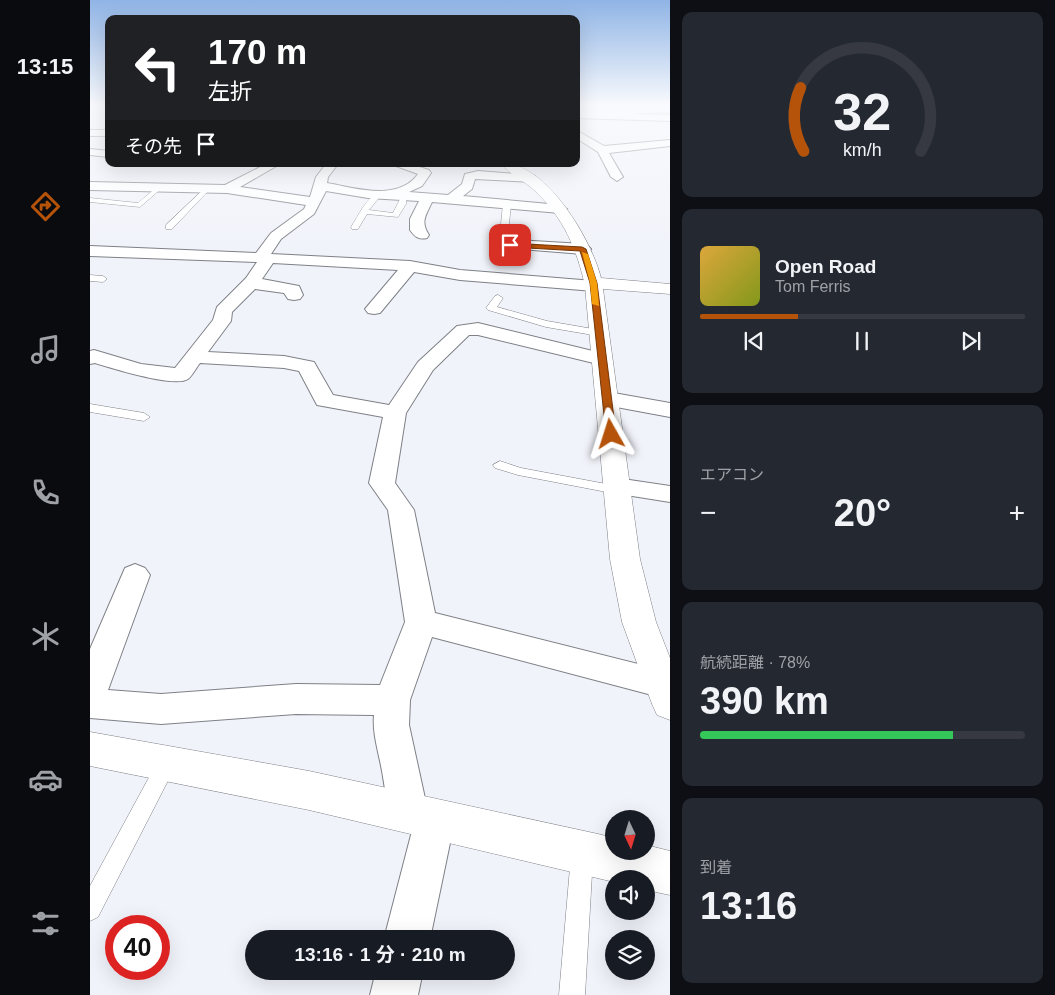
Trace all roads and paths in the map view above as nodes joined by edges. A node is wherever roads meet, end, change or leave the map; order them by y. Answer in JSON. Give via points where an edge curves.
{"nodes":[{"id":1,"x":603,"y":151,"type":"edge"},
{"id":2,"x":90,"y":152,"type":"edge"},
{"id":3,"x":105,"y":154,"type":"edge"},
{"id":4,"x":268,"y":167,"type":"edge"},
{"id":5,"x":330,"y":167,"type":"edge"},
{"id":6,"x":408,"y":167,"type":"edge"},
{"id":7,"x":513,"y":167,"type":"edge"},
{"id":8,"x":138,"y":177,"type":"dead end"},
{"id":9,"x":617,"y":177,"type":"dead end"},
{"id":10,"x":531,"y":178,"type":"junction"},
{"id":11,"x":90,"y":186,"type":"edge"},
{"id":12,"x":319,"y":186,"type":"junction"},
{"id":13,"x":128,"y":187,"type":"junction"},
{"id":14,"x":160,"y":187,"type":"junction"},
{"id":15,"x":208,"y":188,"type":"junction"},
{"id":16,"x":227,"y":189,"type":"junction"},
{"id":17,"x":379,"y":194,"type":"junction"},
{"id":18,"x":262,"y":195,"type":"junction"},
{"id":19,"x":398,"y":196,"type":"junction"},
{"id":20,"x":427,"y":198,"type":"junction"},
{"id":21,"x":450,"y":199,"type":"junction"},
{"id":22,"x":90,"y":200,"type":"edge"},
{"id":23,"x":314,"y":202,"type":"junction"},
{"id":24,"x":248,"y":204,"type":"dead end"},
{"id":25,"x":506,"y":204,"type":"junction"},
{"id":26,"x":560,"y":208,"type":"junction"},
{"id":27,"x":364,"y":212,"type":"junction"},
{"id":28,"x":505,"y":224,"type":"dead end"},
{"id":29,"x":169,"y":227,"type":"dead end"},
{"id":30,"x":355,"y":227,"type":"dead end"},
{"id":31,"x":422,"y":235,"type":"dead end"},
{"id":32,"x":499,"y":244,"type":"dead end"},
{"id":33,"x":582,"y":249,"type":"junction"},
{"id":34,"x":90,"y":251,"type":"edge"},
{"id":35,"x":264,"y":258,"type":"junction"},
{"id":36,"x":410,"y":266,"type":"junction"},
{"id":37,"x":90,"y":278,"type":"edge"},
{"id":38,"x":103,"y":279,"type":"dead end"},
{"id":39,"x":251,"y":283,"type":"junction"},
{"id":40,"x":594,"y":285,"type":"junction"},
{"id":41,"x":670,"y":289,"type":"edge"},
{"id":42,"x":294,"y":295,"type":"dead end"},
{"id":43,"x":498,"y":298,"type":"dead end"},
{"id":44,"x":374,"y":308,"type":"dead end"},
{"id":45,"x":600,"y":333,"type":"junction"},
{"id":46,"x":195,"y":357,"type":"junction"},
{"id":47,"x":90,"y":358,"type":"edge"},
{"id":48,"x":602,"y":359,"type":"junction"},
{"id":49,"x":608,"y":399,"type":"junction"},
{"id":50,"x":90,"y":408,"type":"edge"},
{"id":51,"x":670,"y":410,"type":"edge"},
{"id":52,"x":395,"y":413,"type":"junction"},
{"id":53,"x":144,"y":417,"type":"dead end"},
{"id":54,"x":500,"y":465,"type":"dead end"},
{"id":55,"x":616,"y":488,"type":"junction"},
{"id":56,"x":670,"y":494,"type":"edge"},
{"id":57,"x":135,"y":575,"type":"dead end"},
{"id":58,"x":421,"y":622,"type":"junction"},
{"id":59,"x":90,"y":691,"type":"edge"},
{"id":60,"x":667,"y":692,"type":"edge"},
{"id":61,"x":392,"y":700,"type":"junction"},
{"id":62,"x":90,"y":703,"type":"edge"},
{"id":63,"x":90,"y":749,"type":"edge"},
{"id":64,"x":168,"y":762,"type":"junction"},
{"id":65,"x":422,"y":816,"type":"junction"},
{"id":66,"x":582,"y":852,"type":"junction"},
{"id":67,"x":670,"y":873,"type":"edge"},
{"id":68,"x":90,"y":909,"type":"edge"},
{"id":69,"x":408,"y":930,"type":"edge"},
{"id":70,"x":398,"y":980,"type":"edge"},
{"id":71,"x":394,"y":995,"type":"edge"},
{"id":72,"x":572,"y":995,"type":"edge"}],
"edges":[{"from":1,"to":9,"type":"street"},
{"from":2,"to":3,"type":"street"},
{"from":4,"to":16,"type":"street"},
{"from":5,"to":12,"type":"street"},
{"from":6,"to":19,"type":"street","via":[[424,173],[418,183]]},
{"from":7,"to":10,"type":"street"},
{"from":8,"to":13,"type":"street"},
{"from":10,"to":21,"type":"street","via":[[469,177],[468,186]]},
{"from":10,"to":26,"type":"street"},
{"from":11,"to":13,"type":"street"},
{"from":12,"to":17,"type":"street"},
{"from":12,"to":23,"type":"street"},
{"from":13,"to":14,"type":"street"},
{"from":14,"to":15,"type":"street"},
{"from":14,"to":22,"type":"lane","via":[[140,206]]},
{"from":15,"to":16,"type":"street"},
{"from":15,"to":29,"type":"lane"},
{"from":16,"to":18,"type":"street"},
{"from":17,"to":19,"type":"street"},
{"from":17,"to":27,"type":"lane"},
{"from":18,"to":23,"type":"street"},
{"from":18,"to":24,"type":"street"},
{"from":19,"to":20,"type":"street"},
{"from":19,"to":27,"type":"lane","via":[[402,204],[395,215]]},
{"from":20,"to":21,"type":"street"},
{"from":20,"to":31,"type":"street","via":[[417,219]]},
{"from":21,"to":25,"type":"street"},
{"from":23,"to":35,"type":"street","via":[[309,211],[276,236]]},
{"from":25,"to":26,"type":"street"},
{"from":25,"to":28,"type":"lane"},
{"from":26,"to":33,"type":"street"},
{"from":27,"to":30,"type":"lane"},
{"from":32,"to":33,"type":"street"},
{"from":33,"to":40,"type":"street"},
{"from":34,"to":35,"type":"street"},
{"from":35,"to":36,"type":"street"},
{"from":35,"to":39,"type":"street"},
{"from":36,"to":40,"type":"street","via":[[460,275]]},
{"from":36,"to":44,"type":"street"},
{"from":37,"to":38,"type":"lane"},
{"from":39,"to":42,"type":"street","via":[[288,288]]},
{"from":39,"to":46,"type":"street","via":[[223,311],[222,321]]},
{"from":40,"to":41,"type":"street"},
{"from":40,"to":45,"type":"street"},
{"from":43,"to":45,"type":"lane","via":[[491,308],[546,324]]},
{"from":45,"to":48,"type":"street"},
{"from":46,"to":47,"type":"street","via":[[180,375],[139,370],[94,356]]},
{"from":46,"to":52,"type":"street","via":[[307,366],[324,400]]},
{"from":48,"to":49,"type":"street"},
{"from":48,"to":52,"type":"street","via":[[478,329],[464,330],[425,366]]},
{"from":49,"to":51,"type":"street"},
{"from":49,"to":55,"type":"street"},
{"from":50,"to":53,"type":"lane"},
{"from":52,"to":58,"type":"street","via":[[382,483],[401,510]]},
{"from":54,"to":55,"type":"lane"},
{"from":55,"to":56,"type":"street"},
{"from":55,"to":60,"type":"street","via":[[625,559],[639,622]]},
{"from":57,"to":59,"type":"street"},
{"from":58,"to":60,"type":"street"},
{"from":58,"to":61,"type":"street"},
{"from":61,"to":62,"type":"street","via":[[296,700],[161,709]]},
{"from":61,"to":65,"type":"street","via":[[391,725],[404,779]]},
{"from":63,"to":64,"type":"street"},
{"from":64,"to":65,"type":"street"},
{"from":64,"to":68,"type":"lane"},
{"from":65,"to":66,"type":"street"},
{"from":65,"to":69,"type":"street"},
{"from":66,"to":67,"type":"street"},
{"from":66,"to":72,"type":"lane"},
{"from":70,"to":71,"type":"street"}]}
